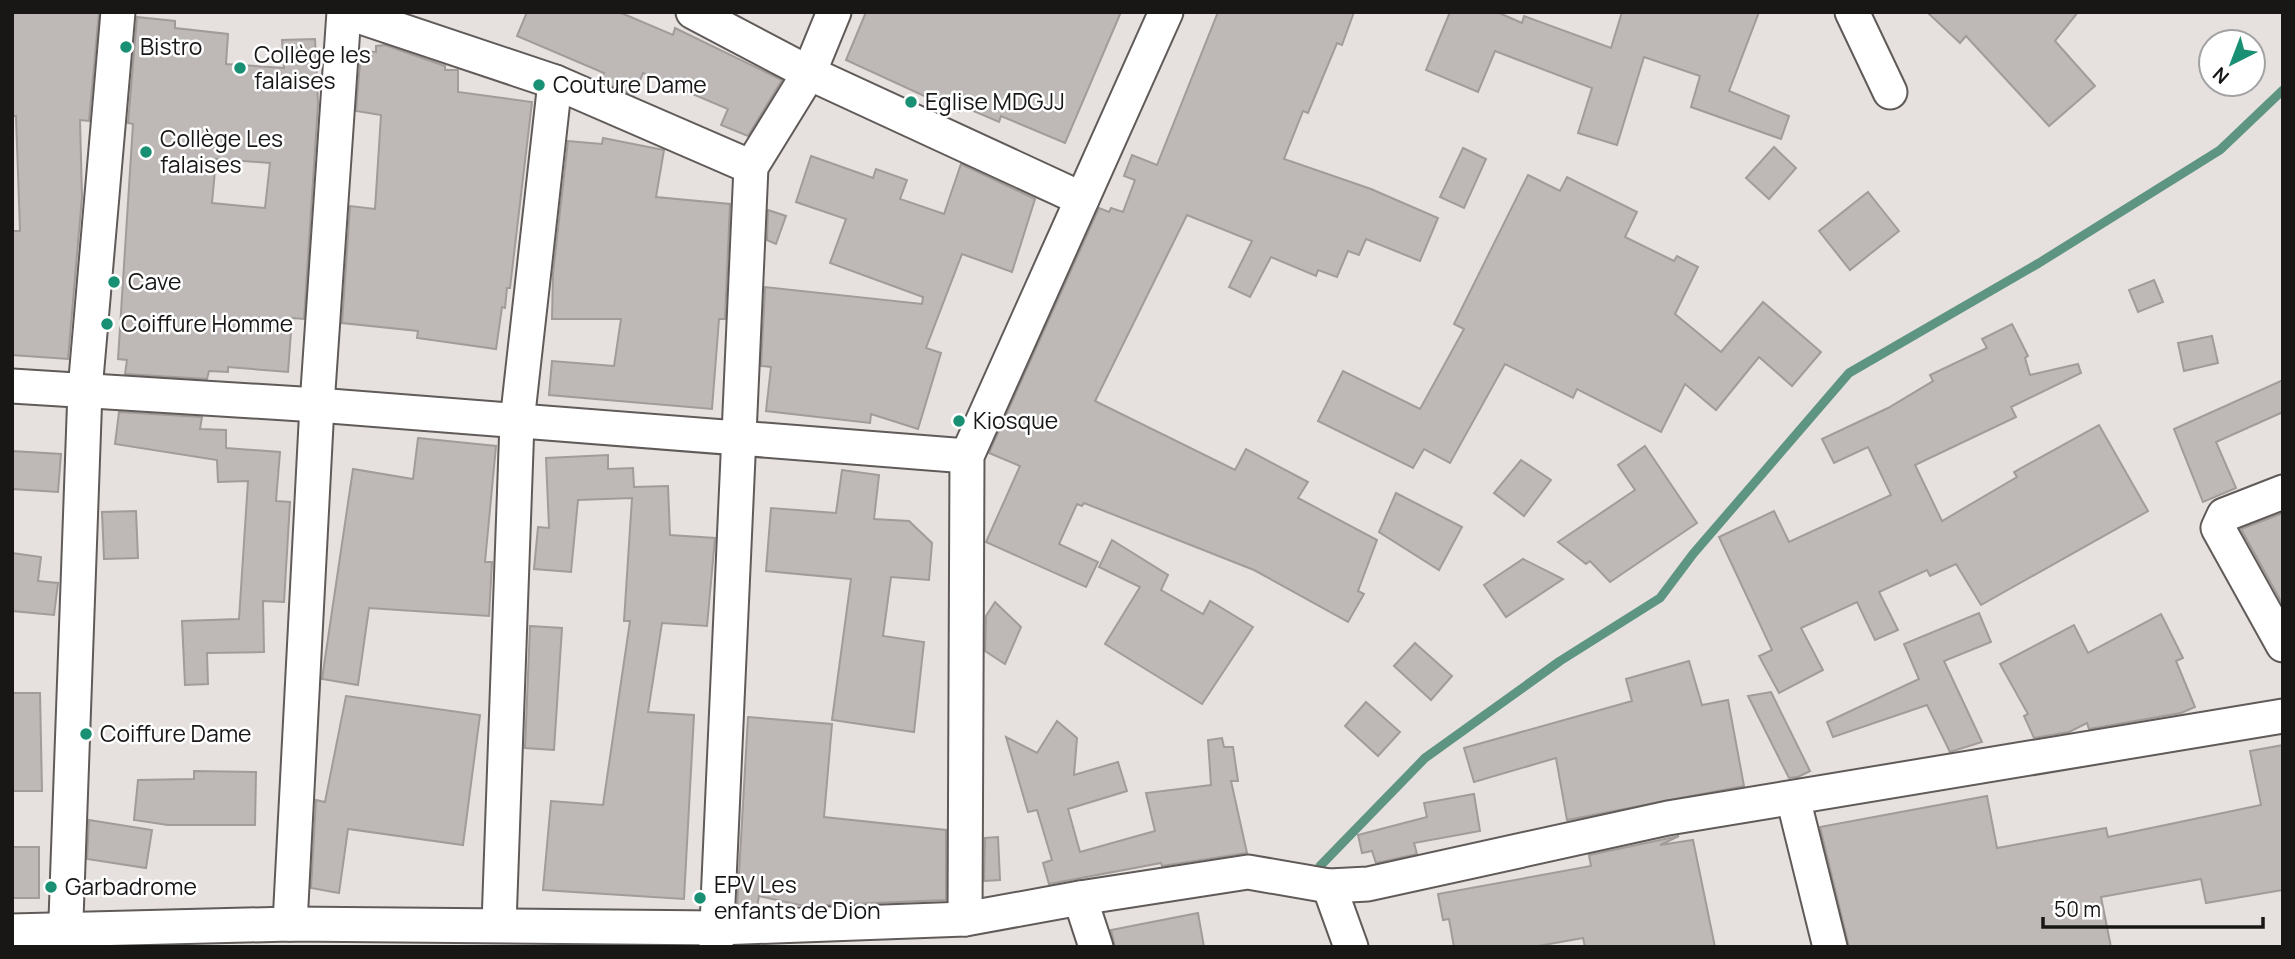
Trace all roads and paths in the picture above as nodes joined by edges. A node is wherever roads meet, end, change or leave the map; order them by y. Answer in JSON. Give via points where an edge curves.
{"nodes":[{"id":1,"x":118,"y":12,"type":"edge"},
{"id":2,"x":345,"y":12,"type":"edge"},
{"id":3,"x":693,"y":12,"type":"edge"},
{"id":4,"x":834,"y":12,"type":"edge"},
{"id":5,"x":1166,"y":12,"type":"edge"},
{"id":6,"x":1853,"y":12,"type":"edge"},
{"id":7,"x":809,"y":73,"type":"junction"},
{"id":8,"x":555,"y":82,"type":"junction"},
{"id":9,"x":1890,"y":92,"type":"dead end"},
{"id":10,"x":751,"y":167,"type":"junction"},
{"id":11,"x":1082,"y":199,"type":"junction"},
{"id":12,"x":12,"y":386,"type":"edge"},
{"id":13,"x":85,"y":390,"type":"junction"},
{"id":14,"x":317,"y":405,"type":"junction"},
{"id":15,"x":517,"y":422,"type":"junction"},
{"id":16,"x":741,"y":438,"type":"junction"},
{"id":17,"x":967,"y":456,"type":"junction"},
{"id":18,"x":2283,"y":492,"type":"edge"},
{"id":19,"x":2283,"y":646,"type":"edge"},
{"id":20,"x":2283,"y":716,"type":"edge"},
{"id":21,"x":1793,"y":798,"type":"junction"},
{"id":22,"x":1329,"y":886,"type":"junction"},
{"id":23,"x":1080,"y":898,"type":"junction"},
{"id":24,"x":965,"y":919,"type":"junction"},
{"id":25,"x":290,"y":925,"type":"junction"},
{"id":26,"x":499,"y":925,"type":"junction"},
{"id":27,"x":12,"y":932,"type":"edge"},
{"id":28,"x":717,"y":937,"type":"edge"},
{"id":29,"x":65,"y":939,"type":"edge"},
{"id":30,"x":1096,"y":947,"type":"edge"},
{"id":31,"x":1351,"y":947,"type":"edge"},
{"id":32,"x":1830,"y":947,"type":"edge"}],
"edges":[{"from":1,"to":13,"type":"street"},
{"from":2,"to":8,"type":"street"},
{"from":2,"to":14,"type":"street"},
{"from":3,"to":7,"type":"street"},
{"from":4,"to":7,"type":"street"},
{"from":5,"to":11,"type":"street"},
{"from":6,"to":9,"type":"street"},
{"from":7,"to":10,"type":"street"},
{"from":7,"to":11,"type":"street"},
{"from":8,"to":10,"type":"street"},
{"from":8,"to":15,"type":"street"},
{"from":10,"to":16,"type":"street"},
{"from":11,"to":17,"type":"street"},
{"from":12,"to":13,"type":"street"},
{"from":13,"to":14,"type":"street"},
{"from":13,"to":29,"type":"street"},
{"from":14,"to":15,"type":"street"},
{"from":14,"to":25,"type":"street"},
{"from":15,"to":16,"type":"street"},
{"from":15,"to":26,"type":"street"},
{"from":16,"to":17,"type":"street"},
{"from":16,"to":28,"type":"street"},
{"from":17,"to":24,"type":"street"},
{"from":18,"to":19,"type":"street","via":[[2224,516],[2218,528]]},
{"from":20,"to":21,"type":"street"},
{"from":21,"to":22,"type":"street","via":[[1668,818],[1368,884]]},
{"from":21,"to":32,"type":"street"},
{"from":22,"to":23,"type":"street","via":[[1248,872]]},
{"from":22,"to":31,"type":"street"},
{"from":23,"to":24,"type":"street"},
{"from":23,"to":30,"type":"street"},
{"from":24,"to":28,"type":"street"},
{"from":25,"to":26,"type":"street"},
{"from":25,"to":29,"type":"street"},
{"from":26,"to":28,"type":"street"},
{"from":27,"to":29,"type":"street"}]}
